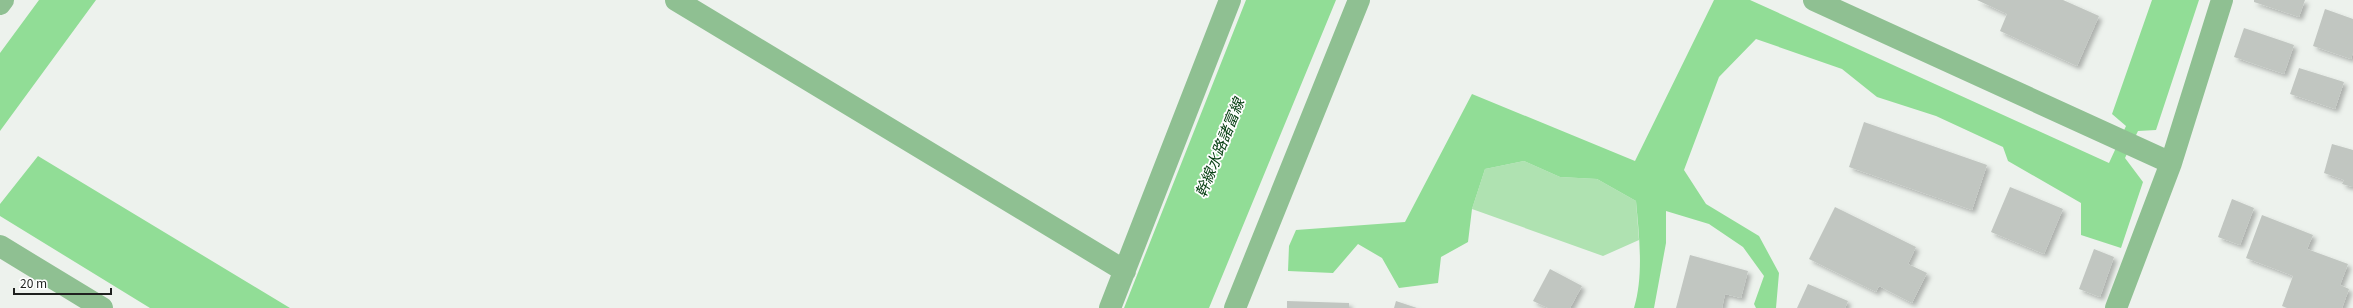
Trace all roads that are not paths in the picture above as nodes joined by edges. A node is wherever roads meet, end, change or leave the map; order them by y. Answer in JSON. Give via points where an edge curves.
{"nodes":[{"id":1,"x":3,"y":0,"type":"edge"},
{"id":2,"x":676,"y":0,"type":"edge"},
{"id":3,"x":1230,"y":0,"type":"edge"},
{"id":4,"x":1358,"y":0,"type":"edge"},
{"id":5,"x":1814,"y":0,"type":"edge"},
{"id":6,"x":2222,"y":0,"type":"edge"},
{"id":7,"x":0,"y":4,"type":"edge"},
{"id":8,"x":2171,"y":163,"type":"junction"},
{"id":9,"x":0,"y":246,"type":"edge"},
{"id":10,"x":1125,"y":271,"type":"junction"},
{"id":11,"x":102,"y":308,"type":"edge"},
{"id":12,"x":1110,"y":308,"type":"edge"},
{"id":13,"x":1235,"y":308,"type":"edge"},
{"id":14,"x":2116,"y":308,"type":"edge"}],
"edges":[{"from":1,"to":7,"type":"street"},
{"from":2,"to":10,"type":"street"},
{"from":3,"to":10,"type":"street"},
{"from":4,"to":13,"type":"street"},
{"from":5,"to":8,"type":"street"},
{"from":6,"to":8,"type":"street"},
{"from":8,"to":14,"type":"street"},
{"from":9,"to":11,"type":"street"},
{"from":10,"to":12,"type":"street"}]}
